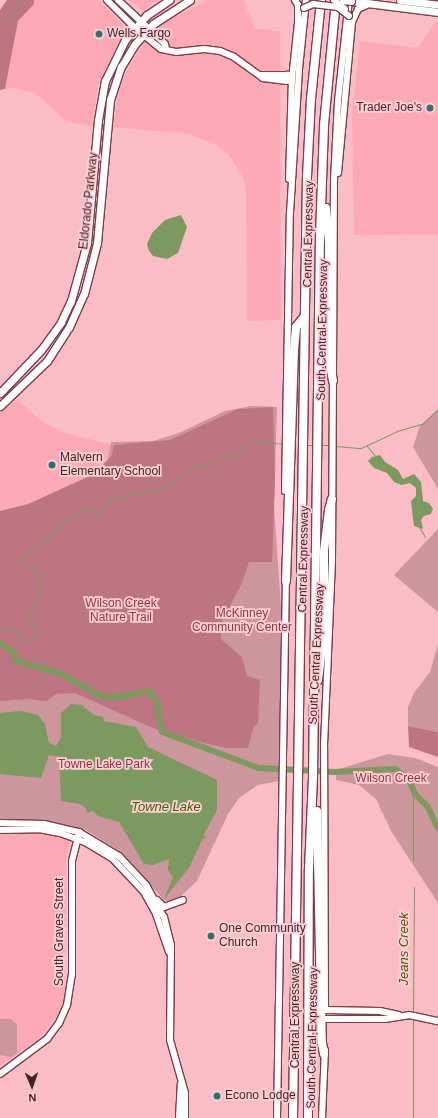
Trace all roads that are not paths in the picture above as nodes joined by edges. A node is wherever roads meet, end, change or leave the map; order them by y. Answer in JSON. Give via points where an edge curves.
{"nodes":[{"id":1,"x":107,"y":0,"type":"edge"},
{"id":2,"x":118,"y":0,"type":"edge"},
{"id":3,"x":169,"y":0,"type":"edge"},
{"id":4,"x":186,"y":0,"type":"edge"},
{"id":5,"x":190,"y":0,"type":"edge"},
{"id":6,"x":295,"y":0,"type":"edge"},
{"id":7,"x":306,"y":0,"type":"edge"},
{"id":8,"x":312,"y":0,"type":"edge"},
{"id":9,"x":321,"y":0,"type":"edge"},
{"id":10,"x":335,"y":0,"type":"edge"},
{"id":11,"x":343,"y":0,"type":"edge"},
{"id":12,"x":400,"y":0,"type":"edge"},
{"id":13,"x":350,"y":1,"type":"edge"},
{"id":14,"x":373,"y":4,"type":"junction"},
{"id":15,"x":438,"y":5,"type":"edge"},
{"id":16,"x":179,"y":6,"type":"junction"},
{"id":17,"x":303,"y":9,"type":"junction"},
{"id":18,"x":438,"y":12,"type":"edge"},
{"id":19,"x":349,"y":16,"type":"junction"},
{"id":20,"x":141,"y":22,"type":"junction"},
{"id":21,"x":352,"y":22,"type":"junction"},
{"id":22,"x":298,"y":23,"type":"junction"},
{"id":23,"x":135,"y":28,"type":"junction"},
{"id":24,"x":145,"y":32,"type":"junction"},
{"id":25,"x":292,"y":79,"type":"junction"},
{"id":26,"x":105,"y":81,"type":"junction"},
{"id":27,"x":108,"y":118,"type":"junction"},
{"id":28,"x":98,"y":120,"type":"junction"},
{"id":29,"x":323,"y":144,"type":"junction"},
{"id":30,"x":335,"y":191,"type":"junction"},
{"id":31,"x":290,"y":213,"type":"junction"},
{"id":32,"x":305,"y":316,"type":"junction"},
{"id":33,"x":61,"y":322,"type":"junction"},
{"id":34,"x":69,"y":327,"type":"junction"},
{"id":35,"x":333,"y":381,"type":"junction"},
{"id":36,"x":0,"y":393,"type":"edge"},
{"id":37,"x":0,"y":406,"type":"edge"},
{"id":38,"x":288,"y":435,"type":"junction"},
{"id":39,"x":332,"y":499,"type":"junction"},
{"id":40,"x":286,"y":582,"type":"joint"},
{"id":41,"x":314,"y":698,"type":"junction"},
{"id":42,"x":318,"y":815,"type":"junction"},
{"id":43,"x":0,"y":823,"type":"edge"},
{"id":44,"x":44,"y":824,"type":"junction"},
{"id":45,"x":10,"y":829,"type":"junction"},
{"id":46,"x":0,"y":830,"type":"edge"},
{"id":47,"x":78,"y":835,"type":"junction"},
{"id":48,"x":137,"y":873,"type":"junction"},
{"id":49,"x":183,"y":900,"type":"dead end"},
{"id":50,"x":169,"y":952,"type":"junction"},
{"id":51,"x":325,"y":1010,"type":"junction"},
{"id":52,"x":363,"y":1011,"type":"junction"},
{"id":53,"x":401,"y":1015,"type":"junction"},
{"id":54,"x":325,"y":1019,"type":"junction"},
{"id":55,"x":363,"y":1020,"type":"junction"},
{"id":56,"x":438,"y":1021,"type":"edge"},
{"id":57,"x":324,"y":1054,"type":"junction"},
{"id":58,"x":0,"y":1074,"type":"edge"},
{"id":59,"x":181,"y":1084,"type":"junction"},
{"id":60,"x":179,"y":1118,"type":"edge"},
{"id":61,"x":185,"y":1118,"type":"edge"},
{"id":62,"x":277,"y":1118,"type":"edge"},
{"id":63,"x":293,"y":1118,"type":"edge"},
{"id":64,"x":308,"y":1118,"type":"edge"},
{"id":65,"x":322,"y":1118,"type":"edge"}],
"edges":[{"from":1,"to":23,"type":"main road"},
{"from":2,"to":20,"type":"main road"},
{"from":3,"to":20,"type":"main road","name":"Eldorado Parkway"},
{"from":4,"to":16,"type":"main road"},
{"from":5,"to":16,"type":"main road","name":"Eldorado Parkway"},
{"from":6,"to":22,"type":"main road","via":[[298,6]]},
{"from":7,"to":31,"type":"main road"},
{"from":8,"to":17,"type":"main road","bridge":true},
{"from":9,"to":32,"type":"highway","name":"Central Expressway","via":[[308,151]]},
{"from":10,"to":19,"type":"main road","bridge":true},
{"from":10,"to":29,"type":"highway","name":"Central Expressway"},
{"from":11,"to":13,"type":"main road","bridge":true},
{"from":12,"to":15,"type":"main road"},
{"from":13,"to":14,"type":"main road"},
{"from":13,"to":30,"type":"main road","name":"South Central Expressway","via":[[336,116]]},
{"from":14,"to":18,"type":"main road"},
{"from":14,"to":21,"type":"main road","via":[[359,8]]},
{"from":16,"to":24,"type":"main road","name":"Eldorado Parkway"},
{"from":17,"to":19,"type":"main road","bridge":true,"via":[[314,4],[338,7]]},
{"from":17,"to":22,"type":"main road"},
{"from":19,"to":21,"type":"main road"},
{"from":20,"to":23,"type":"main road","name":"Eldorado Parkway"},
{"from":20,"to":24,"type":"main road"},
{"from":21,"to":30,"type":"main road","name":"South Central Expressway"},
{"from":22,"to":25,"type":"main road"},
{"from":23,"to":24,"type":"main road"},
{"from":23,"to":26,"type":"main road","name":"Eldorado Parkway","via":[[115,57]]},
{"from":24,"to":25,"type":"main road","via":[[154,45],[166,49],[176,52],[220,51],[271,80]]},
{"from":24,"to":27,"type":"main road","name":"Eldorado Parkway","via":[[121,67],[113,90]]},
{"from":25,"to":31,"type":"main road"},
{"from":26,"to":27,"type":"main road","via":[[111,85],[107,101]]},
{"from":26,"to":28,"type":"main road","name":"Eldorado Parkway"},
{"from":27,"to":28,"type":"main road"},
{"from":27,"to":34,"type":"main road","name":"Eldorado Parkway","via":[[96,250],[84,294]]},
{"from":28,"to":33,"type":"main road","name":"Eldorado Parkway","via":[[85,252],[75,289]]},
{"from":29,"to":35,"type":"highway","via":[[329,243],[329,360]]},
{"from":29,"to":41,"type":"highway","name":"Central Expressway"},
{"from":30,"to":35,"type":"main road","name":"South Central Expressway"},
{"from":31,"to":38,"type":"main road"},
{"from":32,"to":38,"type":"highway","via":[[296,327]]},
{"from":32,"to":63,"type":"highway","name":"Central Expressway"},
{"from":33,"to":34,"type":"main road"},
{"from":33,"to":36,"type":"main road","name":"Eldorado Parkway","via":[[32,363]]},
{"from":34,"to":37,"type":"main road","name":"Eldorado Parkway","via":[[43,365]]},
{"from":35,"to":39,"type":"main road","name":"South Central Expressway"},
{"from":38,"to":40,"type":"highway"},
{"from":39,"to":41,"type":"highway","via":[[324,551],[321,659]]},
{"from":39,"to":42,"type":"main road","name":"South Central Expressway","via":[[324,745]]},
{"from":40,"to":62,"type":"main road"},
{"from":41,"to":42,"type":"highway","name":"Central Expressway","via":[[313,777]]},
{"from":42,"to":51,"type":"main road","name":"South Central Expressway"},
{"from":42,"to":57,"type":"highway"},
{"from":42,"to":64,"type":"highway","name":"Central Expressway","via":[[309,869]]},
{"from":43,"to":44,"type":"main road"},
{"from":44,"to":45,"type":"main road","via":[[14,826]]},
{"from":44,"to":47,"type":"main road"},
{"from":45,"to":46,"type":"main road"},
{"from":45,"to":47,"type":"main road","via":[[45,830]]},
{"from":47,"to":48,"type":"main road","via":[[111,850]]},
{"from":47,"to":50,"type":"main road","via":[[112,858],[140,886],[156,914]]},
{"from":47,"to":58,"type":"main road","name":"South Graves Street","via":[[72,861],[72,979],[67,1005],[59,1023],[47,1039]]},
{"from":48,"to":49,"type":"main road","via":[[162,906]]},
{"from":48,"to":50,"type":"main road","via":[[164,917],[171,945]]},
{"from":50,"to":59,"type":"main road","via":[[170,1040]]},
{"from":51,"to":52,"type":"main road"},
{"from":51,"to":54,"type":"main road","name":"South Central Expressway"},
{"from":52,"to":53,"type":"main road"},
{"from":52,"to":55,"type":"main road"},
{"from":53,"to":55,"type":"main road"},
{"from":53,"to":56,"type":"main road","via":[[424,1016]]},
{"from":54,"to":55,"type":"main road"},
{"from":54,"to":57,"type":"main road","name":"South Central Expressway"},
{"from":57,"to":65,"type":"main road","name":"South Central Expressway"},
{"from":59,"to":60,"type":"main road"},
{"from":59,"to":61,"type":"main road","via":[[185,1093]]}]}
